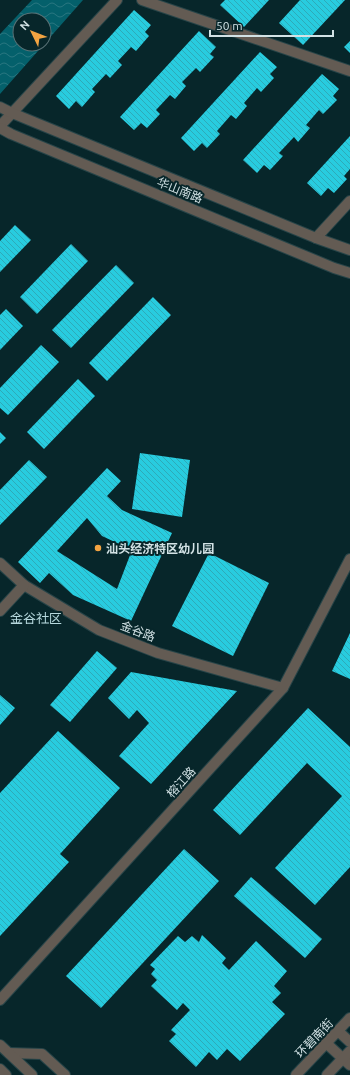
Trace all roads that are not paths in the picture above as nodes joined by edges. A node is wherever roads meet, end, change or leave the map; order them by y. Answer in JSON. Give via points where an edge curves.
{"nodes":[{"id":1,"x":117,"y":0,"type":"edge"},
{"id":2,"x":142,"y":0,"type":"edge"},
{"id":3,"x":350,"y":71,"type":"edge"},
{"id":4,"x":0,"y":107,"type":"edge"},
{"id":5,"x":12,"y":113,"type":"junction"},
{"id":6,"x":0,"y":127,"type":"edge"},
{"id":7,"x":350,"y":200,"type":"edge"},
{"id":8,"x":316,"y":238,"type":"junction"},
{"id":9,"x":350,"y":250,"type":"edge"},
{"id":10,"x":350,"y":273,"type":"edge"},
{"id":11,"x":350,"y":559,"type":"edge"},
{"id":12,"x":0,"y":563,"type":"edge"},
{"id":13,"x":24,"y":585,"type":"junction"},
{"id":14,"x":0,"y":611,"type":"edge"},
{"id":15,"x":283,"y":688,"type":"junction"},
{"id":16,"x":0,"y":1000,"type":"edge"},
{"id":17,"x":350,"y":1018,"type":"edge"},
{"id":18,"x":338,"y":1031,"type":"junction"},
{"id":19,"x":350,"y":1042,"type":"edge"},
{"id":20,"x":326,"y":1043,"type":"junction"},
{"id":21,"x":0,"y":1045,"type":"edge"},
{"id":22,"x":350,"y":1051,"type":"edge"},
{"id":23,"x":9,"y":1053,"type":"junction"},
{"id":24,"x":346,"y":1062,"type":"edge"},
{"id":25,"x":0,"y":1069,"type":"edge"},
{"id":26,"x":6,"y":1075,"type":"edge"},
{"id":27,"x":32,"y":1075,"type":"edge"},
{"id":28,"x":65,"y":1075,"type":"edge"},
{"id":29,"x":296,"y":1075,"type":"edge"},
{"id":30,"x":327,"y":1075,"type":"edge"}],
"edges":[{"from":1,"to":5,"type":"street"},
{"from":2,"to":3,"type":"street"},
{"from":4,"to":5,"type":"street","name":"华山南路"},
{"from":5,"to":6,"type":"street"},
{"from":5,"to":8,"type":"street","name":"华山南路"},
{"from":6,"to":10,"type":"street","name":"华山南路","via":[[11,134]]},
{"from":7,"to":8,"type":"street"},
{"from":8,"to":9,"type":"street","name":"华山南路"},
{"from":11,"to":15,"type":"street","name":"榕江路"},
{"from":12,"to":13,"type":"street","name":"金谷路"},
{"from":13,"to":14,"type":"street"},
{"from":13,"to":15,"type":"street","name":"金谷路","via":[[99,630],[158,653]]},
{"from":15,"to":16,"type":"street","name":"榕江路"},
{"from":17,"to":18,"type":"street","name":"环碧南街"},
{"from":18,"to":19,"type":"street"},
{"from":18,"to":20,"type":"street","name":"环碧南街"},
{"from":20,"to":24,"type":"street"},
{"from":20,"to":29,"type":"street","name":"环碧南街"},
{"from":21,"to":23,"type":"street"},
{"from":22,"to":24,"type":"street"},
{"from":23,"to":27,"type":"street"},
{"from":23,"to":28,"type":"street","via":[[42,1054]]},
{"from":24,"to":30,"type":"street"},
{"from":25,"to":26,"type":"street"}]}
